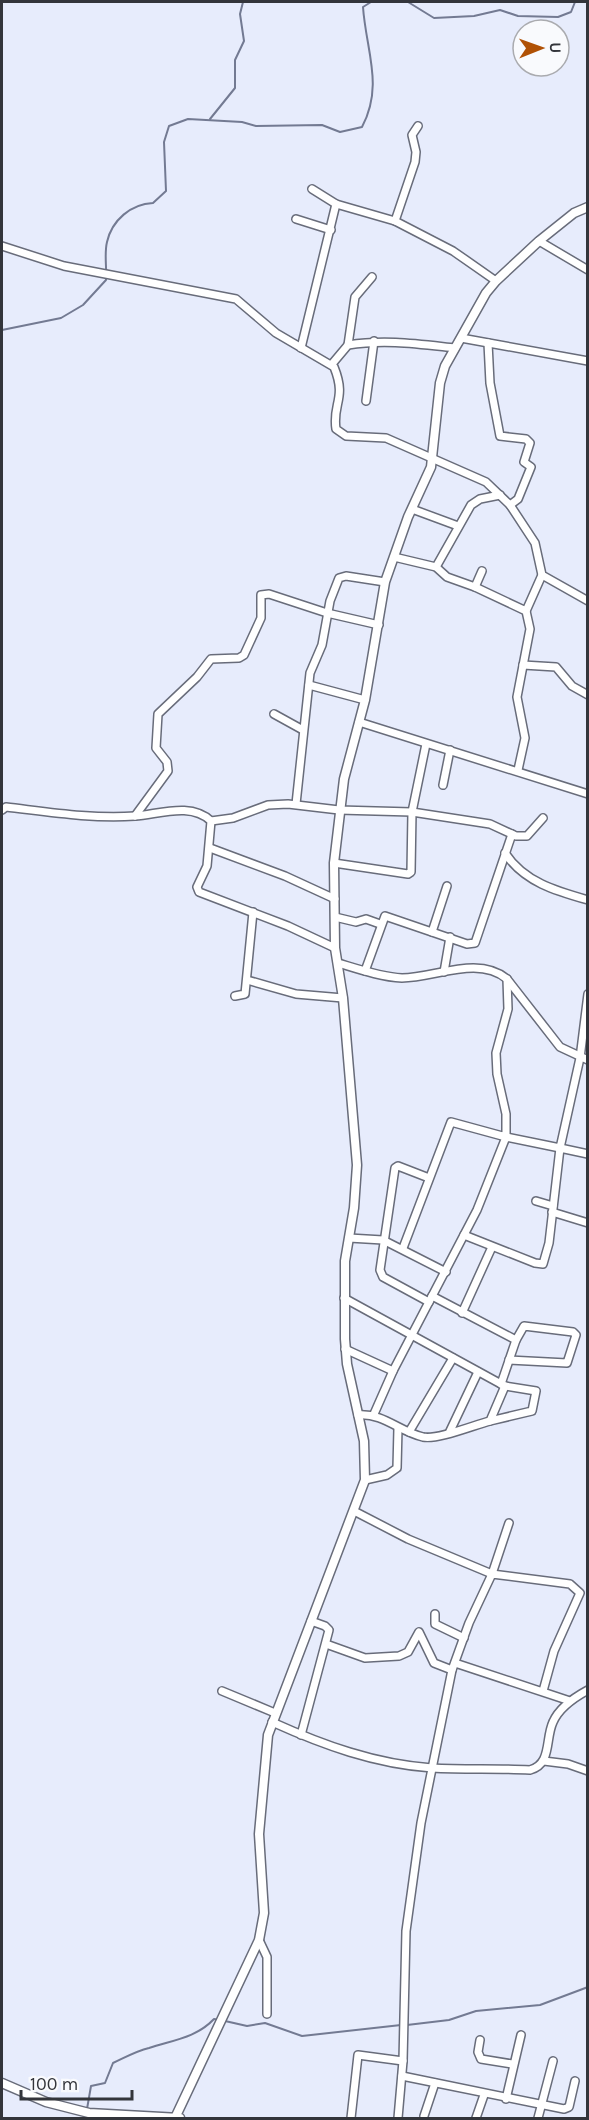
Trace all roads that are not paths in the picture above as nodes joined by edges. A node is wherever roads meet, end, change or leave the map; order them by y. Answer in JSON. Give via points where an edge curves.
{"nodes":[{"id":1,"x":418,"y":126,"type":"dead end"},
{"id":2,"x":312,"y":189,"type":"dead end"},
{"id":3,"x":336,"y":204,"type":"junction"},
{"id":4,"x":588,"y":207,"type":"edge"},
{"id":5,"x":296,"y":219,"type":"dead end"},
{"id":6,"x":395,"y":221,"type":"junction"},
{"id":7,"x":331,"y":230,"type":"junction"},
{"id":8,"x":539,"y":241,"type":"junction"},
{"id":9,"x":2,"y":246,"type":"edge"},
{"id":10,"x":588,"y":270,"type":"edge"},
{"id":11,"x":372,"y":277,"type":"dead end"},
{"id":12,"x":496,"y":281,"type":"junction"},
{"id":13,"x":461,"y":338,"type":"junction"},
{"id":14,"x":374,"y":341,"type":"junction"},
{"id":15,"x":488,"y":343,"type":"junction"},
{"id":16,"x":348,"y":345,"type":"junction"},
{"id":17,"x":301,"y":348,"type":"junction"},
{"id":18,"x":455,"y":348,"type":"junction"},
{"id":19,"x":588,"y":361,"type":"edge"},
{"id":20,"x":332,"y":364,"type":"junction"},
{"id":21,"x":366,"y":401,"type":"dead end"},
{"id":22,"x":432,"y":457,"type":"junction"},
{"id":23,"x":501,"y":495,"type":"junction"},
{"id":24,"x":510,"y":505,"type":"junction"},
{"id":25,"x":412,"y":509,"type":"junction"},
{"id":26,"x":458,"y":526,"type":"junction"},
{"id":27,"x":394,"y":557,"type":"junction"},
{"id":28,"x":436,"y":567,"type":"junction"},
{"id":29,"x":482,"y":571,"type":"dead end"},
{"id":30,"x":542,"y":575,"type":"junction"},
{"id":31,"x":385,"y":582,"type":"junction"},
{"id":32,"x":476,"y":587,"type":"junction"},
{"id":33,"x":588,"y":602,"type":"edge"},
{"id":34,"x":526,"y":611,"type":"junction"},
{"id":35,"x":327,"y":613,"type":"junction"},
{"id":36,"x":379,"y":625,"type":"junction"},
{"id":37,"x":523,"y":665,"type":"junction"},
{"id":38,"x":309,"y":686,"type":"junction"},
{"id":39,"x":588,"y":695,"type":"edge"},
{"id":40,"x":365,"y":700,"type":"junction"},
{"id":41,"x":274,"y":714,"type":"dead end"},
{"id":42,"x":359,"y":722,"type":"junction"},
{"id":43,"x":303,"y":730,"type":"junction"},
{"id":44,"x":426,"y":744,"type":"junction"},
{"id":45,"x":450,"y":750,"type":"junction"},
{"id":46,"x":518,"y":770,"type":"junction"},
{"id":47,"x":443,"y":785,"type":"dead end"},
{"id":48,"x":588,"y":794,"type":"edge"},
{"id":49,"x":296,"y":804,"type":"junction"},
{"id":50,"x":2,"y":810,"type":"edge"},
{"id":51,"x":339,"y":810,"type":"junction"},
{"id":52,"x":412,"y":812,"type":"junction"},
{"id":53,"x":135,"y":816,"type":"junction"},
{"id":54,"x":543,"y":818,"type":"dead end"},
{"id":55,"x":211,"y":821,"type":"junction"},
{"id":56,"x":512,"y":834,"type":"junction"},
{"id":57,"x":210,"y":848,"type":"junction"},
{"id":58,"x":505,"y":853,"type":"junction"},
{"id":59,"x":334,"y":863,"type":"junction"},
{"id":60,"x":447,"y":886,"type":"dead end"},
{"id":61,"x":335,"y":899,"type":"junction"},
{"id":62,"x":588,"y":900,"type":"edge"},
{"id":63,"x":253,"y":912,"type":"junction"},
{"id":64,"x":335,"y":916,"type":"junction"},
{"id":65,"x":380,"y":924,"type":"junction"},
{"id":66,"x":432,"y":932,"type":"junction"},
{"id":67,"x":450,"y":938,"type":"junction"},
{"id":68,"x":335,"y":948,"type":"junction"},
{"id":69,"x":338,"y":963,"type":"junction"},
{"id":70,"x":365,"y":971,"type":"junction"},
{"id":71,"x":444,"y":972,"type":"junction"},
{"id":72,"x":507,"y":979,"type":"junction"},
{"id":73,"x":247,"y":980,"type":"junction"},
{"id":74,"x":588,"y":994,"type":"edge"},
{"id":75,"x":235,"y":996,"type":"dead end"},
{"id":76,"x":343,"y":998,"type":"junction"},
{"id":77,"x":584,"y":1059,"type":"edge"},
{"id":78,"x":506,"y":1137,"type":"junction"},
{"id":79,"x":560,"y":1148,"type":"junction"},
{"id":80,"x":588,"y":1154,"type":"edge"},
{"id":81,"x":429,"y":1178,"type":"junction"},
{"id":82,"x":536,"y":1202,"type":"dead end"},
{"id":83,"x":552,"y":1209,"type":"junction"},
{"id":84,"x":588,"y":1223,"type":"edge"},
{"id":85,"x":464,"y":1235,"type":"junction"},
{"id":86,"x":349,"y":1238,"type":"junction"},
{"id":87,"x":383,"y":1239,"type":"junction"},
{"id":88,"x":492,"y":1246,"type":"junction"},
{"id":89,"x":404,"y":1248,"type":"junction"},
{"id":90,"x":446,"y":1272,"type":"junction"},
{"id":91,"x":344,"y":1298,"type":"junction"},
{"id":92,"x":430,"y":1299,"type":"junction"},
{"id":93,"x":462,"y":1313,"type":"junction"},
{"id":94,"x":411,"y":1336,"type":"junction"},
{"id":95,"x":516,"y":1340,"type":"junction"},
{"id":96,"x":345,"y":1349,"type":"junction"},
{"id":97,"x":453,"y":1358,"type":"junction"},
{"id":98,"x":509,"y":1360,"type":"junction"},
{"id":99,"x":393,"y":1371,"type":"junction"},
{"id":100,"x":478,"y":1372,"type":"junction"},
{"id":101,"x":503,"y":1385,"type":"junction"},
{"id":102,"x":374,"y":1414,"type":"junction"},
{"id":103,"x":358,"y":1415,"type":"junction"},
{"id":104,"x":490,"y":1421,"type":"junction"},
{"id":105,"x":398,"y":1428,"type":"junction"},
{"id":106,"x":450,"y":1431,"type":"junction"},
{"id":107,"x":409,"y":1432,"type":"junction"},
{"id":108,"x":366,"y":1480,"type":"junction"},
{"id":109,"x":354,"y":1511,"type":"junction"},
{"id":110,"x":509,"y":1523,"type":"dead end"},
{"id":111,"x":492,"y":1574,"type":"junction"},
{"id":112,"x":435,"y":1614,"type":"dead end"},
{"id":113,"x":311,"y":1621,"type":"junction"},
{"id":114,"x":464,"y":1638,"type":"junction"},
{"id":115,"x":326,"y":1644,"type":"junction"},
{"id":116,"x":454,"y":1666,"type":"junction"},
{"id":117,"x":588,"y":1690,"type":"edge"},
{"id":118,"x":222,"y":1691,"type":"dead end"},
{"id":119,"x":543,"y":1691,"type":"junction"},
{"id":120,"x":570,"y":1701,"type":"junction"},
{"id":121,"x":274,"y":1717,"type":"junction"},
{"id":122,"x":301,"y":1735,"type":"junction"},
{"id":123,"x":544,"y":1761,"type":"junction"},
{"id":124,"x":431,"y":1768,"type":"junction"},
{"id":125,"x":588,"y":1771,"type":"edge"},
{"id":126,"x":259,"y":1940,"type":"junction"},
{"id":127,"x":267,"y":2014,"type":"dead end"},
{"id":128,"x":520,"y":2035,"type":"dead end"},
{"id":129,"x":480,"y":2040,"type":"dead end"},
{"id":130,"x":403,"y":2061,"type":"junction"},
{"id":131,"x":553,"y":2061,"type":"dead end"},
{"id":132,"x":512,"y":2064,"type":"junction"},
{"id":133,"x":402,"y":2076,"type":"junction"},
{"id":134,"x":575,"y":2081,"type":"dead end"},
{"id":135,"x":2,"y":2083,"type":"edge"},
{"id":136,"x":435,"y":2083,"type":"junction"},
{"id":137,"x":484,"y":2095,"type":"junction"},
{"id":138,"x":506,"y":2099,"type":"junction"},
{"id":139,"x":542,"y":2104,"type":"junction"},
{"id":140,"x":424,"y":2116,"type":"dead end"},
{"id":141,"x":175,"y":2118,"type":"edge"},
{"id":142,"x":180,"y":2118,"type":"edge"},
{"id":143,"x":351,"y":2118,"type":"edge"},
{"id":144,"x":398,"y":2118,"type":"edge"},
{"id":145,"x":476,"y":2118,"type":"edge"},
{"id":146,"x":538,"y":2118,"type":"edge"}],
"edges":[{"from":1,"to":6,"type":"street","via":[[412,135],[415,162]]},
{"from":2,"to":3,"type":"street"},
{"from":3,"to":6,"type":"street"},
{"from":3,"to":7,"type":"street"},
{"from":4,"to":8,"type":"street","via":[[574,213]]},
{"from":5,"to":7,"type":"street"},
{"from":6,"to":12,"type":"street","via":[[453,251]]},
{"from":7,"to":17,"type":"street"},
{"from":8,"to":10,"type":"street"},
{"from":8,"to":12,"type":"street"},
{"from":9,"to":17,"type":"street","via":[[100,274],[236,299],[276,333]]},
{"from":11,"to":16,"type":"street","via":[[355,297]]},
{"from":12,"to":13,"type":"street"},
{"from":13,"to":15,"type":"street"},
{"from":13,"to":18,"type":"street"},
{"from":14,"to":16,"type":"street"},
{"from":14,"to":18,"type":"street"},
{"from":14,"to":21,"type":"street"},
{"from":15,"to":19,"type":"street"},
{"from":15,"to":24,"type":"street","via":[[490,383],[500,436],[530,443],[524,462],[531,467],[518,499]]},
{"from":16,"to":20,"type":"street"},
{"from":17,"to":20,"type":"street"},
{"from":18,"to":22,"type":"street","via":[[440,383]]},
{"from":20,"to":22,"type":"street","via":[[341,391],[336,429],[346,436],[386,438]]},
{"from":22,"to":23,"type":"street","via":[[478,478]]},
{"from":22,"to":25,"type":"street"},
{"from":23,"to":24,"type":"street"},
{"from":23,"to":26,"type":"street","via":[[471,505]]},
{"from":24,"to":30,"type":"street","via":[[535,543]]},
{"from":25,"to":26,"type":"street"},
{"from":25,"to":27,"type":"street"},
{"from":26,"to":28,"type":"street"},
{"from":27,"to":28,"type":"street"},
{"from":27,"to":31,"type":"street"},
{"from":28,"to":32,"type":"street","via":[[447,577]]},
{"from":29,"to":32,"type":"street"},
{"from":30,"to":33,"type":"street"},
{"from":30,"to":34,"type":"street"},
{"from":31,"to":35,"type":"street","via":[[339,578]]},
{"from":31,"to":36,"type":"street"},
{"from":32,"to":34,"type":"street"},
{"from":34,"to":37,"type":"street","via":[[530,629]]},
{"from":35,"to":36,"type":"street"},
{"from":35,"to":38,"type":"street"},
{"from":35,"to":53,"type":"street","via":[[269,594],[261,595],[261,618],[244,655],[211,658],[158,714],[156,743],[168,771]]},
{"from":36,"to":40,"type":"street"},
{"from":37,"to":39,"type":"street","via":[[558,668],[572,686]]},
{"from":37,"to":46,"type":"street","via":[[517,697],[525,738]]},
{"from":38,"to":40,"type":"street"},
{"from":38,"to":43,"type":"street"},
{"from":40,"to":42,"type":"street"},
{"from":41,"to":43,"type":"street"},
{"from":42,"to":44,"type":"street"},
{"from":42,"to":51,"type":"street"},
{"from":43,"to":49,"type":"street"},
{"from":44,"to":45,"type":"street"},
{"from":44,"to":52,"type":"street"},
{"from":45,"to":46,"type":"street"},
{"from":45,"to":47,"type":"street"},
{"from":46,"to":48,"type":"street"},
{"from":49,"to":51,"type":"street"},
{"from":49,"to":55,"type":"street","via":[[268,805],[234,818]]},
{"from":50,"to":53,"type":"street","via":[[6,807],[86,817]]},
{"from":51,"to":52,"type":"street"},
{"from":51,"to":59,"type":"street"},
{"from":52,"to":56,"type":"street","via":[[489,824]]},
{"from":52,"to":59,"type":"street","via":[[411,873]]},
{"from":53,"to":55,"type":"street","via":[[185,810]]},
{"from":54,"to":56,"type":"street","via":[[527,836]]},
{"from":55,"to":57,"type":"street"},
{"from":56,"to":58,"type":"street"},
{"from":57,"to":61,"type":"street"},
{"from":57,"to":63,"type":"street","via":[[197,887],[199,892]]},
{"from":58,"to":62,"type":"street","via":[[515,866],[541,885]]},
{"from":58,"to":67,"type":"street","via":[[476,942],[467,944]]},
{"from":59,"to":61,"type":"street"},
{"from":60,"to":66,"type":"street"},
{"from":61,"to":64,"type":"street"},
{"from":63,"to":68,"type":"street"},
{"from":63,"to":73,"type":"street"},
{"from":64,"to":65,"type":"street"},
{"from":64,"to":68,"type":"street"},
{"from":65,"to":66,"type":"street","via":[[385,916]]},
{"from":65,"to":70,"type":"street"},
{"from":66,"to":67,"type":"street"},
{"from":67,"to":71,"type":"street"},
{"from":68,"to":69,"type":"street"},
{"from":69,"to":70,"type":"street"},
{"from":69,"to":76,"type":"street"},
{"from":70,"to":71,"type":"street","via":[[400,978]]},
{"from":71,"to":72,"type":"street","via":[[488,969]]},
{"from":72,"to":77,"type":"street","via":[[555,1043]]},
{"from":72,"to":78,"type":"street","via":[[508,1008],[496,1053]]},
{"from":73,"to":75,"type":"street","via":[[244,996]]},
{"from":73,"to":76,"type":"street","via":[[296,994]]},
{"from":74,"to":77,"type":"street"},
{"from":76,"to":86,"type":"street","via":[[357,1165]]},
{"from":77,"to":79,"type":"street"},
{"from":78,"to":79,"type":"street"},
{"from":78,"to":81,"type":"street","via":[[451,1122]]},
{"from":78,"to":85,"type":"street","via":[[505,1147]]},
{"from":79,"to":80,"type":"street"},
{"from":79,"to":83,"type":"street"},
{"from":81,"to":87,"type":"street","via":[[396,1167]]},
{"from":81,"to":89,"type":"street"},
{"from":82,"to":83,"type":"street"},
{"from":83,"to":84,"type":"street"},
{"from":83,"to":88,"type":"street","via":[[543,1264]]},
{"from":85,"to":88,"type":"street"},
{"from":85,"to":90,"type":"street"},
{"from":86,"to":87,"type":"street"},
{"from":86,"to":91,"type":"street"},
{"from":87,"to":89,"type":"street"},
{"from":87,"to":92,"type":"street","via":[[382,1276]]},
{"from":88,"to":93,"type":"street"},
{"from":89,"to":90,"type":"street"},
{"from":90,"to":92,"type":"street"},
{"from":91,"to":94,"type":"street"},
{"from":91,"to":96,"type":"street"},
{"from":92,"to":93,"type":"street"},
{"from":92,"to":94,"type":"street"},
{"from":93,"to":95,"type":"street"},
{"from":94,"to":97,"type":"street"},
{"from":94,"to":99,"type":"street"},
{"from":95,"to":98,"type":"street"},
{"from":95,"to":98,"type":"street","via":[[524,1326],[576,1335],[567,1363]]},
{"from":96,"to":99,"type":"street"},
{"from":96,"to":103,"type":"street"},
{"from":97,"to":100,"type":"street"},
{"from":97,"to":107,"type":"street"},
{"from":98,"to":101,"type":"street"},
{"from":99,"to":102,"type":"street"},
{"from":100,"to":101,"type":"street"},
{"from":100,"to":106,"type":"street"},
{"from":101,"to":104,"type":"street"},
{"from":101,"to":104,"type":"street","via":[[536,1392],[532,1412]]},
{"from":102,"to":103,"type":"street"},
{"from":102,"to":105,"type":"street"},
{"from":103,"to":108,"type":"street"},
{"from":104,"to":106,"type":"street"},
{"from":105,"to":107,"type":"street"},
{"from":105,"to":108,"type":"street","via":[[397,1468],[387,1476]]},
{"from":106,"to":107,"type":"street","via":[[424,1437]]},
{"from":108,"to":109,"type":"street"},
{"from":109,"to":111,"type":"street","via":[[399,1535]]},
{"from":109,"to":113,"type":"street"},
{"from":110,"to":111,"type":"street"},
{"from":111,"to":114,"type":"street"},
{"from":111,"to":119,"type":"street","via":[[570,1584],[580,1593],[554,1651]]},
{"from":112,"to":114,"type":"street","via":[[435,1624]]},
{"from":113,"to":115,"type":"street","via":[[328,1628]]},
{"from":113,"to":121,"type":"street"},
{"from":114,"to":116,"type":"street"},
{"from":115,"to":116,"type":"street","via":[[365,1658],[399,1656],[408,1652],[419,1632],[434,1663]]},
{"from":115,"to":122,"type":"street"},
{"from":116,"to":119,"type":"street"},
{"from":116,"to":124,"type":"street"},
{"from":117,"to":120,"type":"street"},
{"from":118,"to":121,"type":"street"},
{"from":119,"to":120,"type":"street"},
{"from":120,"to":123,"type":"street","via":[[553,1721]]},
{"from":121,"to":122,"type":"street"},
{"from":121,"to":126,"type":"street","via":[[265,1753],[259,1834],[264,1913]]},
{"from":122,"to":124,"type":"street","via":[[334,1749]]},
{"from":123,"to":124,"type":"street","via":[[530,1770]]},
{"from":123,"to":125,"type":"street"},
{"from":124,"to":130,"type":"street","via":[[406,1931]]},
{"from":126,"to":127,"type":"street","via":[[267,1957]]},
{"from":126,"to":141,"type":"street"},
{"from":128,"to":132,"type":"street"},
{"from":129,"to":132,"type":"street","via":[[478,2057]]},
{"from":130,"to":133,"type":"street"},
{"from":130,"to":143,"type":"street","via":[[358,2055]]},
{"from":131,"to":139,"type":"street"},
{"from":132,"to":138,"type":"street"},
{"from":133,"to":136,"type":"street"},
{"from":133,"to":144,"type":"street"},
{"from":134,"to":139,"type":"street","via":[[567,2109]]},
{"from":135,"to":141,"type":"street","via":[[46,2102],[86,2112]]},
{"from":136,"to":137,"type":"street"},
{"from":136,"to":140,"type":"street"},
{"from":137,"to":138,"type":"street"},
{"from":137,"to":145,"type":"street"},
{"from":138,"to":139,"type":"street"},
{"from":139,"to":146,"type":"street"},
{"from":141,"to":142,"type":"street"}]}
